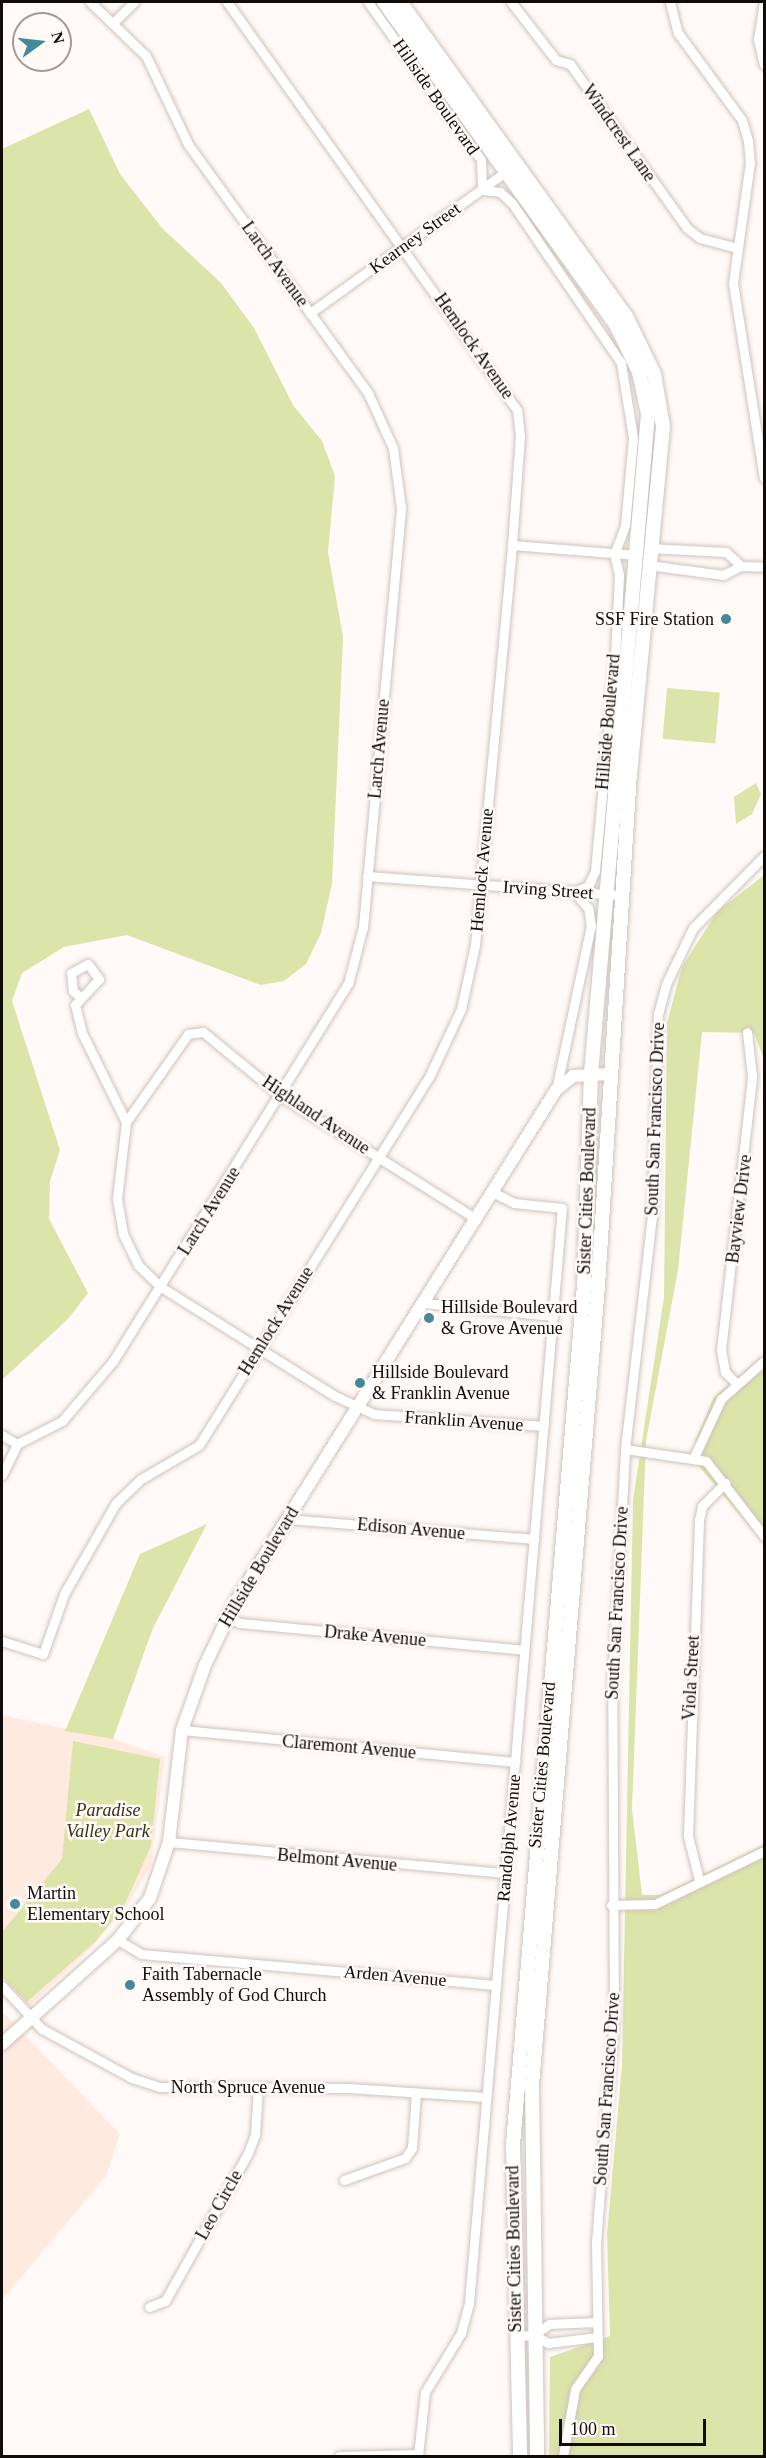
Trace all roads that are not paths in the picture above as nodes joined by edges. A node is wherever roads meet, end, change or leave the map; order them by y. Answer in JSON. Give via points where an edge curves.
{"nodes":[{"id":1,"x":90,"y":2,"type":"edge"},
{"id":2,"x":134,"y":2,"type":"edge"},
{"id":3,"x":227,"y":2,"type":"edge"},
{"id":4,"x":368,"y":2,"type":"edge"},
{"id":5,"x":384,"y":2,"type":"edge"},
{"id":6,"x":400,"y":2,"type":"edge"},
{"id":7,"x":511,"y":2,"type":"edge"},
{"id":8,"x":670,"y":2,"type":"edge"},
{"id":9,"x":764,"y":2,"type":"edge"},
{"id":10,"x":113,"y":23,"type":"junction"},
{"id":11,"x":765,"y":64,"type":"edge"},
{"id":12,"x":519,"y":163,"type":"junction"},
{"id":13,"x":507,"y":172,"type":"junction"},
{"id":14,"x":482,"y":190,"type":"junction"},
{"id":15,"x":403,"y":247,"type":"junction"},
{"id":16,"x":738,"y":248,"type":"junction"},
{"id":17,"x":310,"y":313,"type":"junction"},
{"id":18,"x":765,"y":478,"type":"edge"},
{"id":19,"x":512,"y":545,"type":"junction"},
{"id":20,"x":654,"y":546,"type":"junction"},
{"id":21,"x":614,"y":554,"type":"junction"},
{"id":22,"x":637,"y":555,"type":"junction"},
{"id":23,"x":741,"y":566,"type":"junction"},
{"id":24,"x":765,"y":567,"type":"edge"},
{"id":25,"x":652,"y":568,"type":"junction"},
{"id":26,"x":765,"y":856,"type":"edge"},
{"id":27,"x":367,"y":876,"type":"junction"},
{"id":28,"x":481,"y":885,"type":"junction"},
{"id":29,"x":574,"y":892,"type":"junction"},
{"id":30,"x":606,"y":894,"type":"junction"},
{"id":31,"x":622,"y":895,"type":"junction"},
{"id":32,"x":79,"y":996,"type":"dead end"},
{"id":33,"x":747,"y":1032,"type":"dead end"},
{"id":34,"x":591,"y":1073,"type":"junction"},
{"id":35,"x":610,"y":1074,"type":"junction"},
{"id":36,"x":556,"y":1089,"type":"junction"},
{"id":37,"x":281,"y":1096,"type":"junction"},
{"id":38,"x":126,"y":1122,"type":"junction"},
{"id":39,"x":378,"y":1157,"type":"junction"},
{"id":40,"x":494,"y":1193,"type":"junction"},
{"id":41,"x":476,"y":1219,"type":"junction"},
{"id":42,"x":161,"y":1287,"type":"junction"},
{"id":43,"x":423,"y":1303,"type":"junction"},
{"id":44,"x":553,"y":1316,"type":"junction"},
{"id":45,"x":259,"y":1348,"type":"junction"},
{"id":46,"x":765,"y":1361,"type":"edge"},
{"id":47,"x":736,"y":1383,"type":"junction"},
{"id":48,"x":358,"y":1408,"type":"junction"},
{"id":49,"x":544,"y":1426,"type":"junction"},
{"id":50,"x":2,"y":1435,"type":"edge"},
{"id":51,"x":17,"y":1444,"type":"junction"},
{"id":52,"x":625,"y":1449,"type":"junction"},
{"id":53,"x":695,"y":1455,"type":"junction"},
{"id":54,"x":2,"y":1475,"type":"edge"},
{"id":55,"x":725,"y":1483,"type":"junction"},
{"id":56,"x":288,"y":1520,"type":"junction"},
{"id":57,"x":765,"y":1536,"type":"edge"},
{"id":58,"x":534,"y":1539,"type":"junction"},
{"id":59,"x":228,"y":1617,"type":"junction"},
{"id":60,"x":2,"y":1641,"type":"edge"},
{"id":61,"x":524,"y":1650,"type":"junction"},
{"id":62,"x":182,"y":1730,"type":"junction"},
{"id":63,"x":515,"y":1761,"type":"junction"},
{"id":64,"x":169,"y":1842,"type":"junction"},
{"id":65,"x":765,"y":1851,"type":"edge"},
{"id":66,"x":506,"y":1873,"type":"junction"},
{"id":67,"x":699,"y":1880,"type":"junction"},
{"id":68,"x":611,"y":1905,"type":"junction"},
{"id":69,"x":118,"y":1940,"type":"junction"},
{"id":70,"x":496,"y":1985,"type":"junction"},
{"id":71,"x":2,"y":1986,"type":"edge"},
{"id":72,"x":29,"y":2018,"type":"junction"},
{"id":73,"x":2,"y":2044,"type":"edge"},
{"id":74,"x":258,"y":2087,"type":"junction"},
{"id":75,"x":416,"y":2092,"type":"junction"},
{"id":76,"x":485,"y":2097,"type":"junction"},
{"id":77,"x":344,"y":2180,"type":"dead end"},
{"id":78,"x":149,"y":2307,"type":"dead end"},
{"id":79,"x":597,"y":2322,"type":"junction"},
{"id":80,"x":534,"y":2335,"type":"junction"},
{"id":81,"x":515,"y":2336,"type":"junction"},
{"id":82,"x":597,"y":2337,"type":"junction"},
{"id":83,"x":418,"y":2455,"type":"edge"},
{"id":84,"x":339,"y":2457,"type":"edge"},
{"id":85,"x":520,"y":2457,"type":"edge"},
{"id":86,"x":537,"y":2457,"type":"edge"},
{"id":87,"x":563,"y":2457,"type":"edge"}],
"edges":[{"from":1,"to":10,"type":"street","name":"Larch Avenue"},
{"from":2,"to":10,"type":"street"},
{"from":3,"to":15,"type":"street","name":"Hemlock Avenue"},
{"from":4,"to":14,"type":"street","name":"Hillside Boulevard","via":[[481,160]]},
{"from":5,"to":13,"type":"main road","name":"Hillside Boulevard"},
{"from":6,"to":12,"type":"main road","name":"Hillside Boulevard"},
{"from":7,"to":16,"type":"street","name":"Windcrest Lane","via":[[556,60],[570,64],[687,228],[700,238]]},
{"from":8,"to":16,"type":"street","via":[[678,33],[742,120],[748,141],[750,162]]},
{"from":9,"to":11,"type":"street","via":[[758,39]]},
{"from":10,"to":17,"type":"street","name":"Larch Avenue","via":[[146,56],[188,144]]},
{"from":12,"to":13,"type":"street","name":"Kearney Street"},
{"from":12,"to":20,"type":"main road","name":"Hillside Boulevard","via":[[626,316],[650,364],[663,437]]},
{"from":13,"to":14,"type":"street","name":"Kearney Street"},
{"from":13,"to":22,"type":"main road","name":"Hillside Boulevard","via":[[615,323],[639,372],[648,425]]},
{"from":14,"to":15,"type":"street","name":"Kearney Street"},
{"from":14,"to":21,"type":"street","via":[[500,192],[512,202],[602,328],[623,369],[633,438],[625,526]]},
{"from":15,"to":17,"type":"street","name":"Kearney Street"},
{"from":15,"to":19,"type":"street","name":"Hemlock Avenue","via":[[517,410],[520,437]]},
{"from":16,"to":18,"type":"street","via":[[735,312]]},
{"from":17,"to":27,"type":"street","name":"Larch Avenue","via":[[368,393],[393,448],[399,477]]},
{"from":19,"to":21,"type":"street"},
{"from":19,"to":28,"type":"street","name":"Hemlock Avenue"},
{"from":20,"to":22,"type":"street"},
{"from":20,"to":23,"type":"street","via":[[726,552]]},
{"from":20,"to":25,"type":"main road","name":"Hillside Boulevard"},
{"from":21,"to":22,"type":"street"},
{"from":21,"to":29,"type":"street","name":"Hillside Boulevard","via":[[619,575],[615,657],[595,871],[588,886]]},
{"from":22,"to":25,"type":"street"},
{"from":22,"to":30,"type":"main road","name":"Hillside Boulevard"},
{"from":23,"to":24,"type":"street"},
{"from":23,"to":25,"type":"street","via":[[723,575]]},
{"from":25,"to":31,"type":"main road","name":"Hillside Boulevard"},
{"from":26,"to":52,"type":"street","name":"South San Francisco Drive","via":[[693,928],[669,974],[658,1014],[648,1285]]},
{"from":27,"to":28,"type":"street","name":"Irving Street"},
{"from":27,"to":37,"type":"street","name":"Larch Avenue","via":[[363,927],[348,984]]},
{"from":28,"to":29,"type":"street","name":"Irving Street"},
{"from":28,"to":39,"type":"street","name":"Hemlock Avenue","via":[[461,1010],[430,1075]]},
{"from":29,"to":30,"type":"street","name":"Irving Street"},
{"from":29,"to":36,"type":"street","name":"Hillside Boulevard","via":[[588,908],[591,926],[581,993]]},
{"from":30,"to":31,"type":"street","name":"Irving Street"},
{"from":30,"to":34,"type":"main road","name":"Hillside Boulevard"},
{"from":31,"to":35,"type":"main road","name":"Hillside Boulevard"},
{"from":32,"to":38,"type":"street","via":[[75,1005],[82,1033]]},
{"from":33,"to":47,"type":"street","name":"Bayview Drive","via":[[752,1076],[721,1350],[725,1371]]},
{"from":34,"to":35,"type":"street"},
{"from":34,"to":36,"type":"street","via":[[573,1077]]},
{"from":34,"to":81,"type":"main road","name":"Sister Cities Boulevard","via":[[584,1284],[513,2144]]},
{"from":35,"to":80,"type":"main road","name":"Sister Cities Boulevard","via":[[598,1286],[532,2086]]},
{"from":36,"to":40,"type":"street","name":"Hillside Boulevard"},
{"from":37,"to":38,"type":"street","name":"Highland Avenue","via":[[203,1032],[188,1034]]},
{"from":37,"to":39,"type":"street","name":"Highland Avenue"},
{"from":37,"to":42,"type":"street","name":"Larch Avenue"},
{"from":38,"to":42,"type":"street","name":"Franklin Avenue","via":[[117,1199],[123,1234],[138,1265]]},
{"from":39,"to":41,"type":"street","name":"Highland Avenue"},
{"from":39,"to":45,"type":"street","name":"Hemlock Avenue"},
{"from":40,"to":41,"type":"street","name":"Hillside Boulevard"},
{"from":40,"to":44,"type":"street","name":"Randolph Avenue","via":[[514,1203],[562,1208]]},
{"from":41,"to":43,"type":"street","name":"Hillside Boulevard"},
{"from":42,"to":45,"type":"street","name":"Franklin Avenue"},
{"from":42,"to":51,"type":"street","name":"Larch Avenue","via":[[113,1361],[62,1421]]},
{"from":43,"to":44,"type":"street"},
{"from":43,"to":48,"type":"street","name":"Hillside Boulevard"},
{"from":44,"to":49,"type":"street","name":"Randolph Avenue"},
{"from":45,"to":48,"type":"street","name":"Franklin Avenue"},
{"from":45,"to":60,"type":"street","name":"Hemlock Avenue","via":[[199,1445],[141,1479],[116,1503],[64,1594],[43,1654]]},
{"from":46,"to":47,"type":"street"},
{"from":47,"to":53,"type":"street","via":[[711,1414]]},
{"from":48,"to":49,"type":"street","name":"Franklin Avenue","via":[[386,1416]]},
{"from":48,"to":56,"type":"street","name":"Hillside Boulevard"},
{"from":49,"to":58,"type":"street","name":"Randolph Avenue"},
{"from":50,"to":51,"type":"street"},
{"from":51,"to":54,"type":"street"},
{"from":52,"to":53,"type":"street"},
{"from":52,"to":68,"type":"street","name":"South San Francisco Drive","via":[[612,1685]]},
{"from":53,"to":55,"type":"street"},
{"from":55,"to":57,"type":"street"},
{"from":55,"to":67,"type":"street","name":"Viola Street","via":[[702,1506],[699,1520],[688,1836]]},
{"from":56,"to":58,"type":"street","name":"Edison Avenue"},
{"from":56,"to":59,"type":"street","name":"Hillside Boulevard"},
{"from":58,"to":61,"type":"street","name":"Randolph Avenue"},
{"from":59,"to":61,"type":"street","name":"Drake Avenue","via":[[240,1623]]},
{"from":59,"to":62,"type":"street","name":"Hillside Boulevard"},
{"from":61,"to":63,"type":"street","name":"Randolph Avenue"},
{"from":62,"to":63,"type":"street","name":"Claremont Avenue"},
{"from":62,"to":64,"type":"street","name":"Hillside Boulevard"},
{"from":63,"to":66,"type":"street","name":"Randolph Avenue"},
{"from":64,"to":66,"type":"street","name":"Belmont Avenue"},
{"from":64,"to":69,"type":"street","name":"Hillside Boulevard","via":[[150,1898]]},
{"from":65,"to":67,"type":"street"},
{"from":66,"to":70,"type":"street","name":"Randolph Avenue"},
{"from":67,"to":68,"type":"street","via":[[655,1904]]},
{"from":68,"to":79,"type":"street","name":"South San Francisco Drive","via":[[614,2017],[596,2242]]},
{"from":69,"to":70,"type":"street","name":"Arden Avenue","via":[[141,1954]]},
{"from":69,"to":72,"type":"street","name":"Hillside Boulevard"},
{"from":70,"to":76,"type":"street","name":"Randolph Avenue"},
{"from":71,"to":72,"type":"street"},
{"from":72,"to":73,"type":"street","name":"Hillside Boulevard"},
{"from":72,"to":74,"type":"street","name":"North Spruce Avenue","via":[[151,2084]]},
{"from":74,"to":75,"type":"street","name":"North Spruce Avenue"},
{"from":74,"to":78,"type":"street","name":"Leo Circle","via":[[255,2135],[248,2153],[165,2301]]},
{"from":75,"to":76,"type":"street","name":"North Spruce Avenue"},
{"from":75,"to":77,"type":"street","via":[[412,2148],[405,2158]]},
{"from":76,"to":83,"type":"street","name":"Randolph Avenue","via":[[467,2318],[424,2392]]},
{"from":79,"to":80,"type":"street","via":[[549,2324]]},
{"from":79,"to":82,"type":"street","name":"South San Francisco Drive"},
{"from":80,"to":81,"type":"street"},
{"from":80,"to":82,"type":"street","via":[[548,2343]]},
{"from":80,"to":86,"type":"main road","name":"Sister Cities Boulevard"},
{"from":81,"to":85,"type":"main road","name":"Sister Cities Boulevard"},
{"from":82,"to":87,"type":"street","name":"South San Francisco Drive","via":[[598,2356],[569,2405]]},
{"from":83,"to":84,"type":"street"}]}
